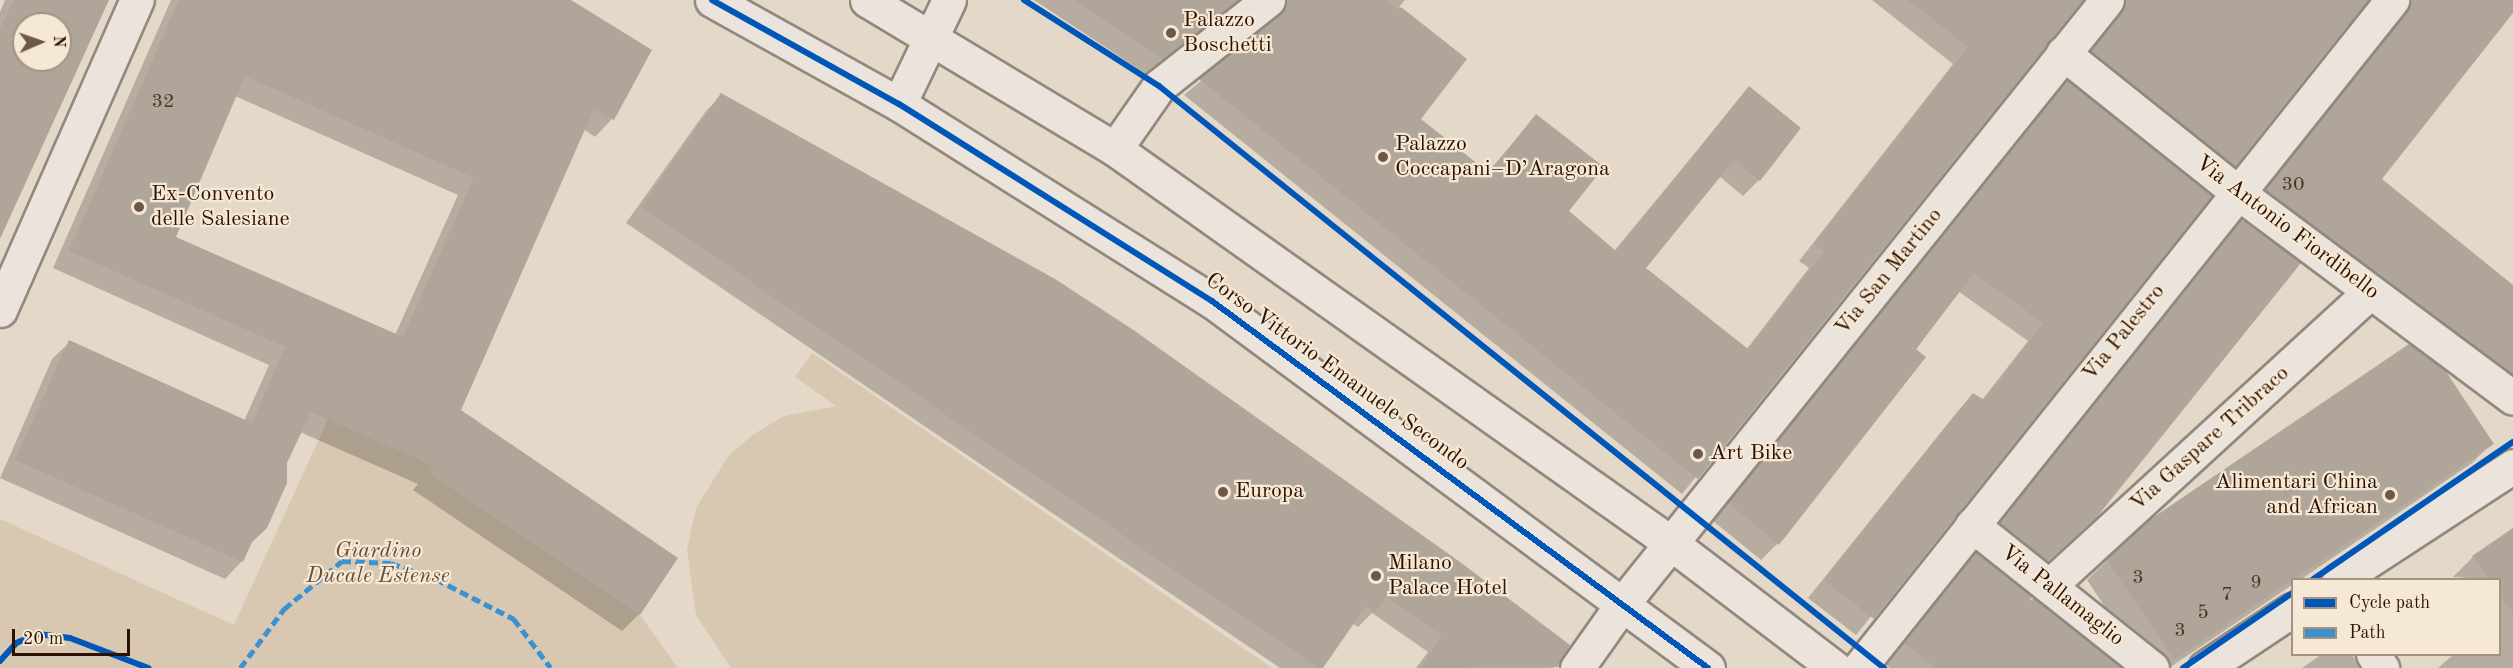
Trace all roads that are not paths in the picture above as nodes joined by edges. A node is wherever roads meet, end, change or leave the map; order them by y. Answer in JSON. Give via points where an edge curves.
{"nodes":[{"id":1,"x":137,"y":0,"type":"edge"},
{"id":2,"x":712,"y":0,"type":"edge"},
{"id":3,"x":867,"y":0,"type":"edge"},
{"id":4,"x":949,"y":0,"type":"edge"},
{"id":5,"x":1268,"y":0,"type":"edge"},
{"id":6,"x":2107,"y":0,"type":"edge"},
{"id":7,"x":2392,"y":0,"type":"edge"},
{"id":8,"x":931,"y":37,"type":"junction"},
{"id":9,"x":2063,"y":53,"type":"junction"},
{"id":10,"x":898,"y":104,"type":"junction"},
{"id":11,"x":1115,"y":148,"type":"junction"},
{"id":12,"x":2237,"y":192,"type":"junction"},
{"id":13,"x":2370,"y":292,"type":"junction"},
{"id":14,"x":0,"y":310,"type":"edge"},
{"id":15,"x":2513,"y":398,"type":"edge"},
{"id":16,"x":2513,"y":466,"type":"edge"},
{"id":17,"x":1972,"y":525,"type":"junction"},
{"id":18,"x":1672,"y":544,"type":"junction"},
{"id":19,"x":2340,"y":578,"type":"edge"},
{"id":20,"x":2049,"y":586,"type":"junction"},
{"id":21,"x":1623,"y":603,"type":"junction"},
{"id":22,"x":2291,"y":611,"type":"edge"},
{"id":23,"x":1577,"y":668,"type":"edge"},
{"id":24,"x":1708,"y":668,"type":"edge"},
{"id":25,"x":1835,"y":668,"type":"edge"},
{"id":26,"x":1859,"y":668,"type":"edge"},
{"id":27,"x":2152,"y":668,"type":"edge"},
{"id":28,"x":2205,"y":668,"type":"edge"}],
"edges":[{"from":1,"to":14,"type":"street"},
{"from":2,"to":10,"type":"street","name":"Corso Vittorio Emanuele Secondo"},
{"from":3,"to":8,"type":"street"},
{"from":4,"to":8,"type":"street"},
{"from":5,"to":11,"type":"street","via":[[1159,86]]},
{"from":6,"to":9,"type":"street","name":"Via San Martino"},
{"from":7,"to":12,"type":"street","name":"Via Palestro"},
{"from":8,"to":10,"type":"street"},
{"from":8,"to":11,"type":"street"},
{"from":9,"to":12,"type":"street","name":"Via Antonio Fiordibello"},
{"from":9,"to":18,"type":"street","name":"Via San Martino"},
{"from":10,"to":21,"type":"street","name":"Corso Vittorio Emanuele Secondo","via":[[1212,302]]},
{"from":11,"to":18,"type":"street"},
{"from":12,"to":13,"type":"street","name":"Via Antonio Fiordibello"},
{"from":12,"to":17,"type":"street","name":"Via Palestro"},
{"from":13,"to":15,"type":"street","name":"Via Antonio Fiordibello"},
{"from":13,"to":20,"type":"street","name":"Via Gaspare Tribraco"},
{"from":16,"to":19,"type":"street"},
{"from":17,"to":20,"type":"street","name":"Via Pallamaglio"},
{"from":17,"to":26,"type":"street","name":"Via Palestro"},
{"from":18,"to":21,"type":"street"},
{"from":18,"to":25,"type":"street"},
{"from":20,"to":27,"type":"street","name":"Via Pallamaglio"},
{"from":21,"to":23,"type":"street"},
{"from":21,"to":24,"type":"street","name":"Corso Vittorio Emanuele Secondo"},
{"from":22,"to":28,"type":"street"}]}
